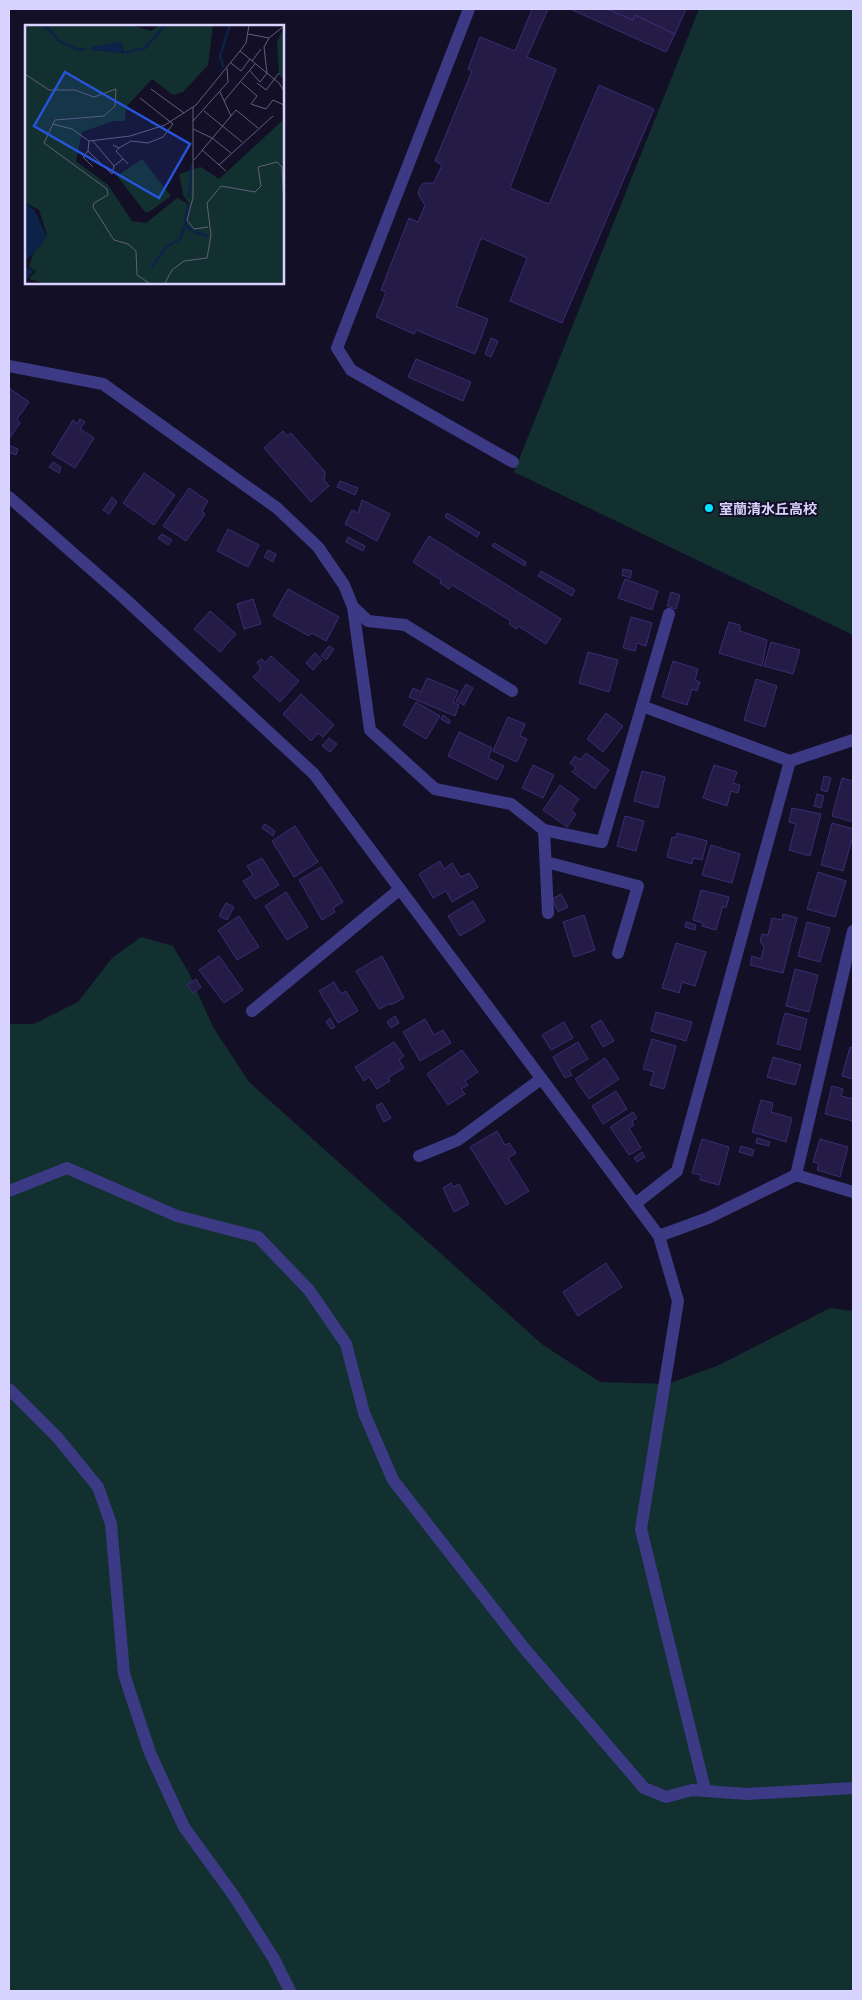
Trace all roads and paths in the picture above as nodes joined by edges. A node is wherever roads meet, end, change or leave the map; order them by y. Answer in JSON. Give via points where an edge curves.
{"nodes":[{"id":1,"x":469,"y":9,"type":"edge"},
{"id":2,"x":9,"y":366,"type":"edge"},
{"id":3,"x":513,"y":462,"type":"dead end"},
{"id":4,"x":9,"y":497,"type":"edge"},
{"id":5,"x":354,"y":607,"type":"junction"},
{"id":6,"x":669,"y":614,"type":"dead end"},
{"id":7,"x":512,"y":691,"type":"dead end"},
{"id":8,"x":642,"y":706,"type":"junction"},
{"id":9,"x":853,"y":740,"type":"edge"},
{"id":10,"x":790,"y":761,"type":"junction"},
{"id":11,"x":544,"y":830,"type":"junction"},
{"id":12,"x":546,"y":862,"type":"junction"},
{"id":13,"x":400,"y":889,"type":"junction"},
{"id":14,"x":548,"y":913,"type":"dead end"},
{"id":15,"x":853,"y":931,"type":"edge"},
{"id":16,"x":618,"y":953,"type":"dead end"},
{"id":17,"x":252,"y":1011,"type":"dead end"},
{"id":18,"x":541,"y":1079,"type":"junction"},
{"id":19,"x":419,"y":1156,"type":"dead end"},
{"id":20,"x":796,"y":1176,"type":"junction"},
{"id":21,"x":9,"y":1191,"type":"edge"},
{"id":22,"x":853,"y":1192,"type":"edge"},
{"id":23,"x":635,"y":1204,"type":"junction"},
{"id":24,"x":659,"y":1236,"type":"junction"},
{"id":25,"x":9,"y":1389,"type":"edge"},
{"id":26,"x":853,"y":1788,"type":"edge"},
{"id":27,"x":705,"y":1790,"type":"junction"},
{"id":28,"x":290,"y":1991,"type":"edge"}],
"edges":[{"from":1,"to":3,"type":"street","via":[[337,348],[351,370]]},
{"from":2,"to":5,"type":"street","via":[[103,384],[277,508],[318,547],[344,585]]},
{"from":4,"to":13,"type":"street","via":[[124,598],[314,774]]},
{"from":5,"to":7,"type":"street","via":[[368,621],[405,625]]},
{"from":5,"to":11,"type":"street","via":[[370,730],[435,788],[511,804]]},
{"from":6,"to":8,"type":"street"},
{"from":8,"to":10,"type":"street"},
{"from":8,"to":11,"type":"street","via":[[602,842]]},
{"from":9,"to":10,"type":"street"},
{"from":10,"to":23,"type":"street","via":[[677,1171]]},
{"from":11,"to":12,"type":"street"},
{"from":12,"to":14,"type":"street"},
{"from":12,"to":16,"type":"street","via":[[638,886]]},
{"from":13,"to":17,"type":"street"},
{"from":13,"to":18,"type":"street"},
{"from":15,"to":20,"type":"street"},
{"from":18,"to":19,"type":"street","via":[[458,1140]]},
{"from":18,"to":23,"type":"street"},
{"from":20,"to":22,"type":"street"},
{"from":20,"to":24,"type":"street","via":[[708,1218]]},
{"from":21,"to":27,"type":"street","via":[[68,1168],[177,1216],[258,1237],[308,1290],[346,1344],[364,1414],[393,1480],[524,1648],[644,1788],[666,1797]]},
{"from":23,"to":24,"type":"street"},
{"from":24,"to":27,"type":"street","via":[[678,1301],[641,1529]]},
{"from":25,"to":28,"type":"street","via":[[57,1437],[98,1487],[111,1524],[124,1674],[150,1753],[184,1827],[239,1904]]},
{"from":26,"to":27,"type":"street","via":[[747,1794]]}]}
